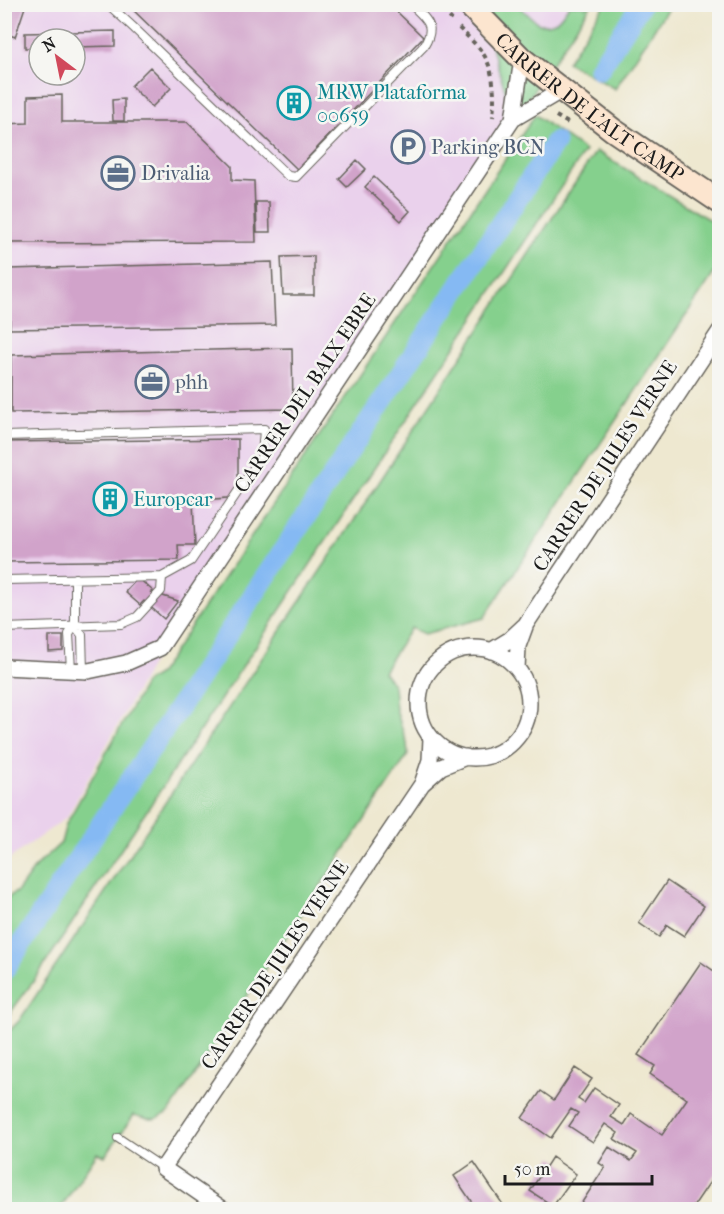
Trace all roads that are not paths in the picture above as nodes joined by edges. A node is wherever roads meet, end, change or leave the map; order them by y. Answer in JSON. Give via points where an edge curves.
{"nodes":[{"id":1,"x":108,"y":4,"type":"edge"},
{"id":2,"x":411,"y":4,"type":"edge"},
{"id":3,"x":468,"y":4,"type":"edge"},
{"id":4,"x":522,"y":59,"type":"junction"},
{"id":5,"x":562,"y":90,"type":"junction"},
{"id":6,"x":513,"y":119,"type":"junction"},
{"id":7,"x":720,"y":202,"type":"edge"},
{"id":8,"x":720,"y":331,"type":"edge"},
{"id":9,"x":4,"y":436,"type":"edge"},
{"id":10,"x":162,"y":577,"type":"junction"},
{"id":11,"x":75,"y":578,"type":"junction"},
{"id":12,"x":4,"y":580,"type":"edge"},
{"id":13,"x":526,"y":624,"type":"junction"},
{"id":14,"x":75,"y":626,"type":"junction"},
{"id":15,"x":4,"y":628,"type":"edge"},
{"id":16,"x":491,"y":651,"type":"junction"},
{"id":17,"x":4,"y":667,"type":"edge"},
{"id":18,"x":517,"y":669,"type":"junction"},
{"id":19,"x":77,"y":670,"type":"junction"},
{"id":20,"x":431,"y":738,"type":"junction"},
{"id":21,"x":463,"y":757,"type":"junction"},
{"id":22,"x":422,"y":784,"type":"junction"},
{"id":23,"x":118,"y":1137,"type":"dead end"},
{"id":24,"x":163,"y":1168,"type":"junction"},
{"id":25,"x":224,"y":1209,"type":"edge"}],
"edges":[{"from":1,"to":2,"type":"lane","via":[[288,176],[296,177],[424,46],[430,27]]},
{"from":3,"to":4,"type":"street","name":"CARRER DE L'ALT CAMP"},
{"from":4,"to":5,"type":"street","name":"CARRER DE L'ALT CAMP"},
{"from":4,"to":6,"type":"street","name":"CARRER DEL BAIX EBRE"},
{"from":5,"to":6,"type":"street","name":"CARRER DEL BAIX EBRE"},
{"from":5,"to":7,"type":"street","name":"CARRER DE L'ALT CAMP","via":[[613,130]]},
{"from":6,"to":19,"type":"street","name":"CARRER DEL BAIX EBRE","via":[[160,648],[126,663]]},
{"from":8,"to":13,"type":"street","name":"CARRER DE JULES VERNE"},
{"from":9,"to":10,"type":"lane","via":[[264,429],[261,456],[191,561]]},
{"from":10,"to":11,"type":"lane"},
{"from":10,"to":14,"type":"lane","via":[[161,591],[137,617],[121,624]]},
{"from":11,"to":12,"type":"lane"},
{"from":11,"to":14,"type":"lane"},
{"from":13,"to":16,"type":"street","name":"CARRER DE JULES VERNE"},
{"from":13,"to":18,"type":"street","name":"CARRER DE JULES VERNE","via":[[518,646]]},
{"from":14,"to":15,"type":"lane"},
{"from":14,"to":19,"type":"lane","via":[[82,635]]},
{"from":14,"to":19,"type":"lane","via":[[69,634]]},
{"from":16,"to":18,"type":"street"},
{"from":16,"to":20,"type":"street","name":"CARRER DE JULES VERNE","via":[[456,651],[428,672],[419,703]]},
{"from":17,"to":19,"type":"street","name":"CARRER DEL BAIX EBRE"},
{"from":18,"to":21,"type":"street","name":"CARRER DE JULES VERNE","via":[[529,698],[523,728],[500,751],[483,757]]},
{"from":20,"to":21,"type":"street","via":[[447,751]]},
{"from":20,"to":22,"type":"street","name":"CARRER DE JULES VERNE","via":[[430,760]]},
{"from":21,"to":22,"type":"street","name":"CARRER DE JULES VERNE","via":[[441,767]]},
{"from":22,"to":24,"type":"street","name":"CARRER DE JULES VERNE"},
{"from":23,"to":24,"type":"lane"},
{"from":24,"to":25,"type":"street"}]}
